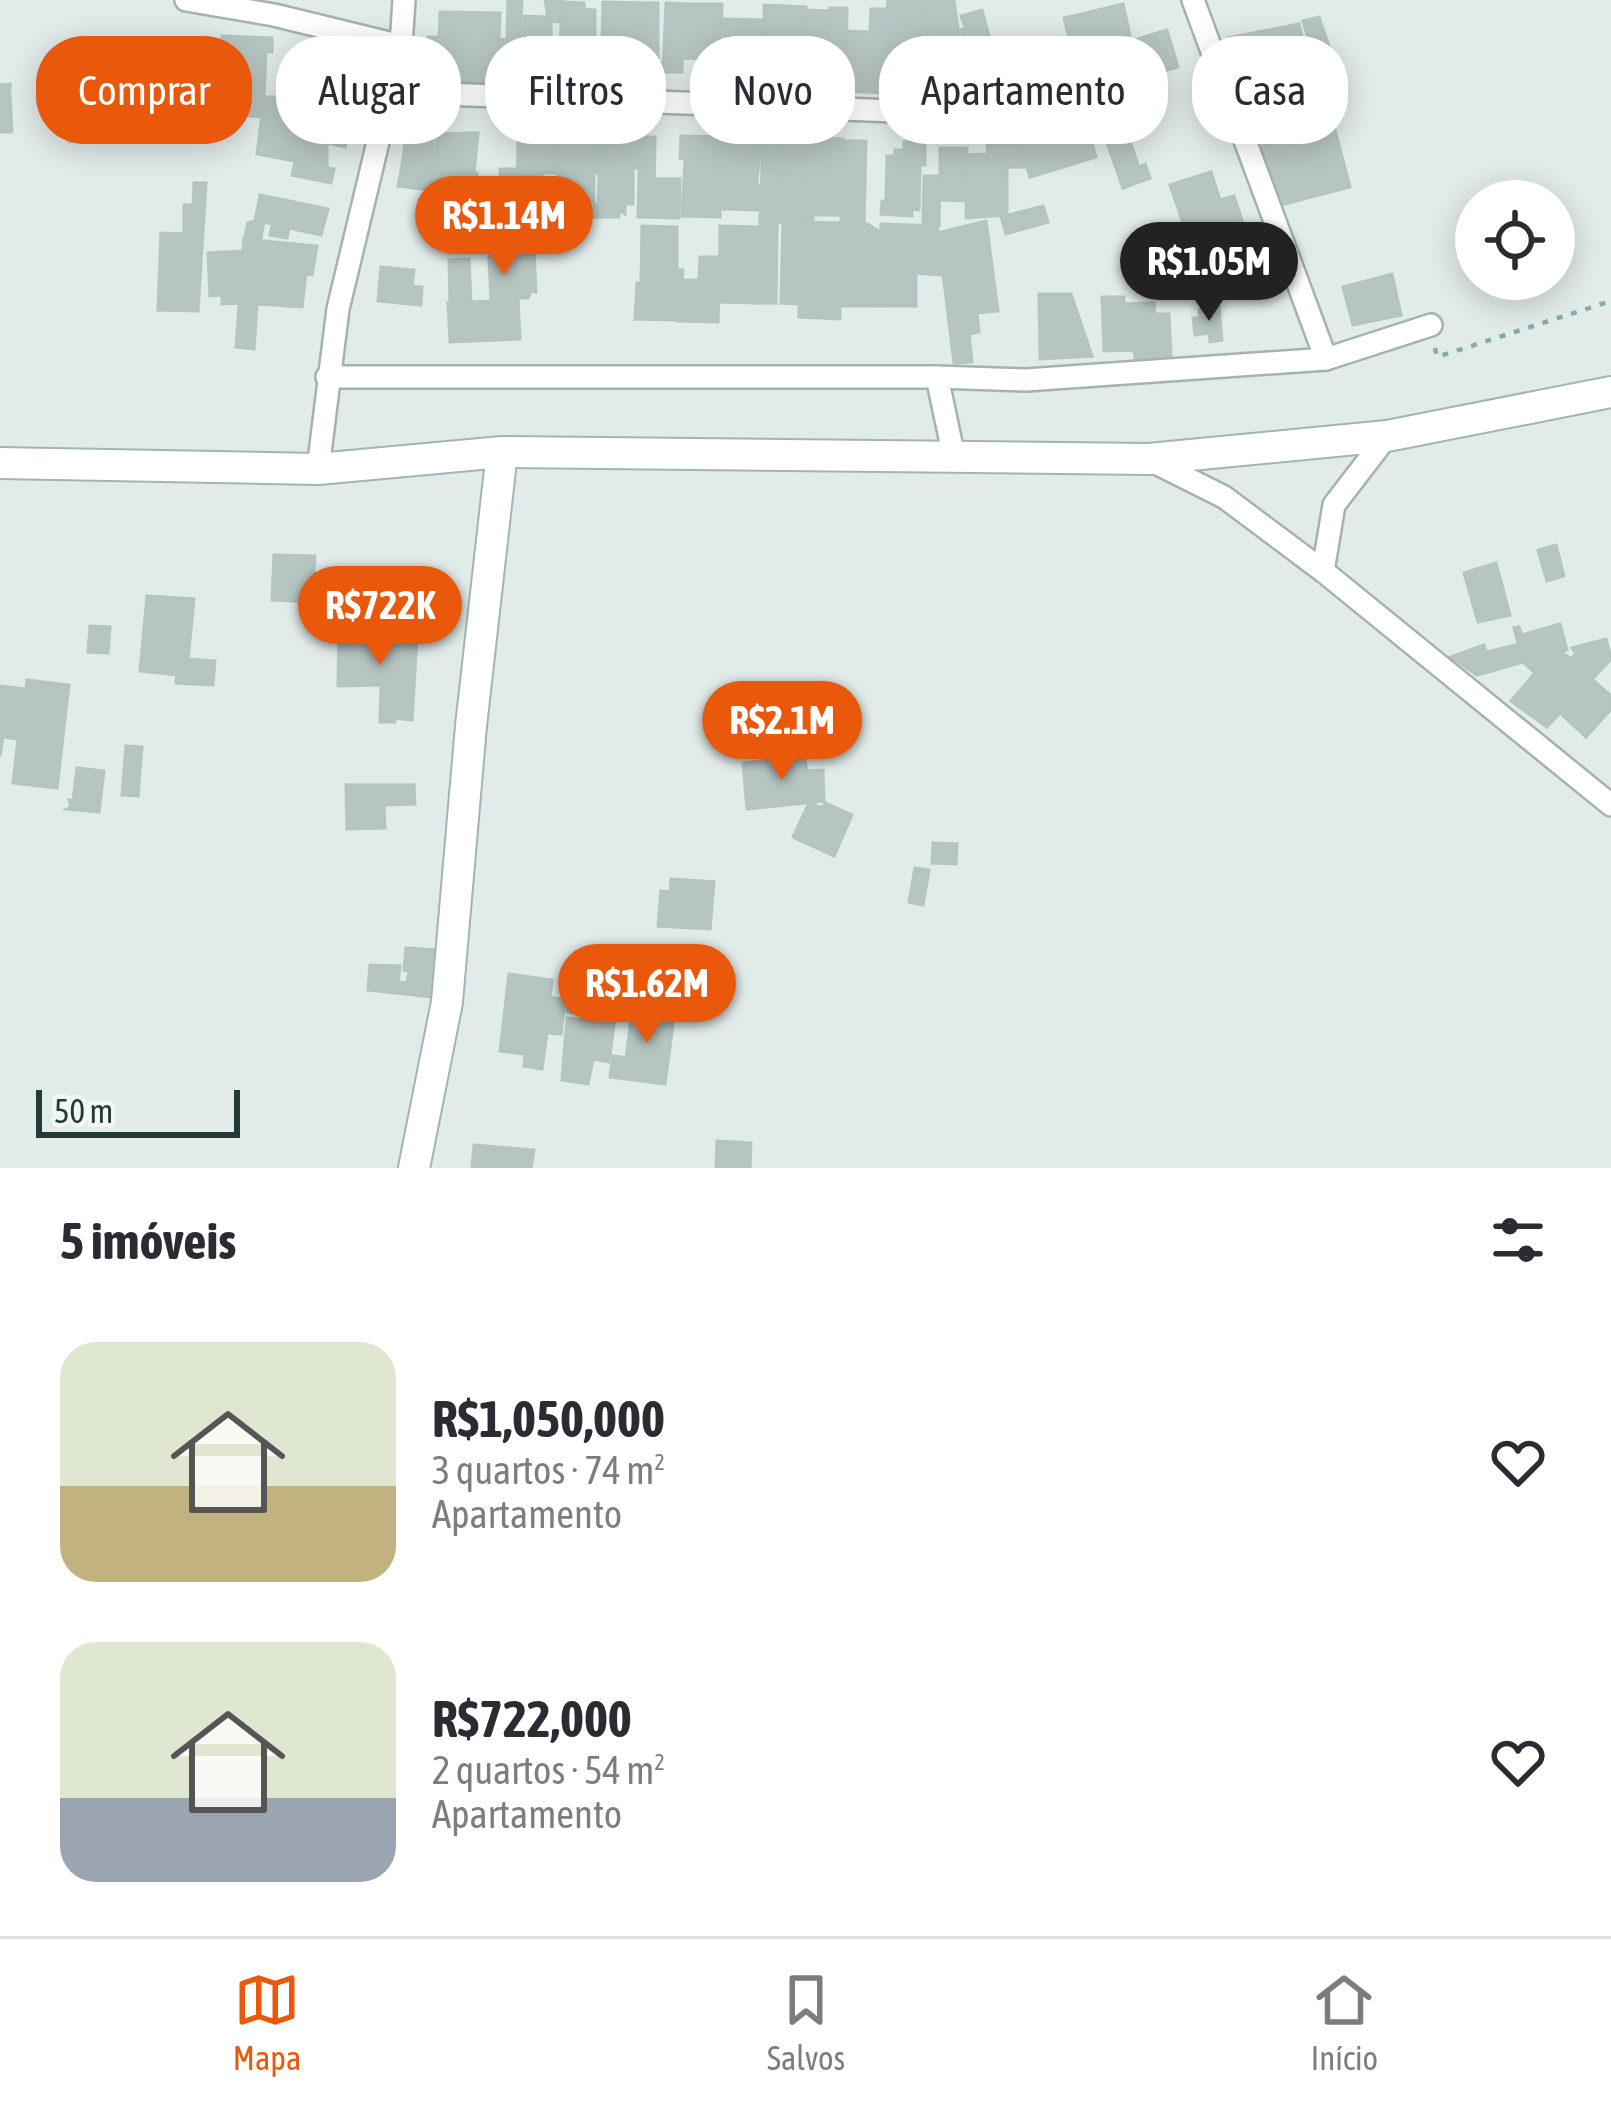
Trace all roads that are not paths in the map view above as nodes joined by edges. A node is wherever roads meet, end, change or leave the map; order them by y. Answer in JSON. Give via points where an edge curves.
{"nodes":[{"id":1,"x":186,"y":0,"type":"edge"},
{"id":2,"x":404,"y":0,"type":"edge"},
{"id":3,"x":1193,"y":0,"type":"edge"},
{"id":4,"x":360,"y":36,"type":"edge"},
{"id":5,"x":402,"y":36,"type":"edge"},
{"id":6,"x":461,"y":95,"type":"edge"},
{"id":7,"x":879,"y":110,"type":"edge"},
{"id":8,"x":378,"y":144,"type":"edge"},
{"id":9,"x":1431,"y":325,"type":"road end"},
{"id":10,"x":1326,"y":358,"type":"junction"},
{"id":11,"x":937,"y":376,"type":"junction"},
{"id":12,"x":327,"y":377,"type":"junction"},
{"id":13,"x":1611,"y":392,"type":"edge"},
{"id":14,"x":1387,"y":436,"type":"junction"},
{"id":15,"x":502,"y":452,"type":"junction"},
{"id":16,"x":954,"y":457,"type":"junction"},
{"id":17,"x":1149,"y":459,"type":"junction"},
{"id":18,"x":0,"y":463,"type":"edge"},
{"id":19,"x":318,"y":469,"type":"junction"},
{"id":20,"x":1323,"y":571,"type":"junction"},
{"id":21,"x":1611,"y":805,"type":"edge"},
{"id":22,"x":414,"y":1168,"type":"edge"}],
"edges":[{"from":1,"to":4,"type":"street"},
{"from":2,"to":5,"type":"street"},
{"from":3,"to":10,"type":"street"},
{"from":6,"to":7,"type":"street"},
{"from":8,"to":12,"type":"street"},
{"from":9,"to":10,"type":"street"},
{"from":10,"to":11,"type":"street","via":[[1026,380]]},
{"from":11,"to":12,"type":"street"},
{"from":11,"to":16,"type":"street"},
{"from":12,"to":19,"type":"street"},
{"from":13,"to":14,"type":"main road"},
{"from":14,"to":17,"type":"main road"},
{"from":14,"to":20,"type":"street","via":[[1334,505]]},
{"from":15,"to":16,"type":"main road"},
{"from":15,"to":19,"type":"main road"},
{"from":15,"to":22,"type":"main road","via":[[447,1002]]},
{"from":16,"to":17,"type":"main road"},
{"from":17,"to":20,"type":"street","via":[[1224,497]]},
{"from":18,"to":19,"type":"main road"},
{"from":20,"to":21,"type":"street"}]}
